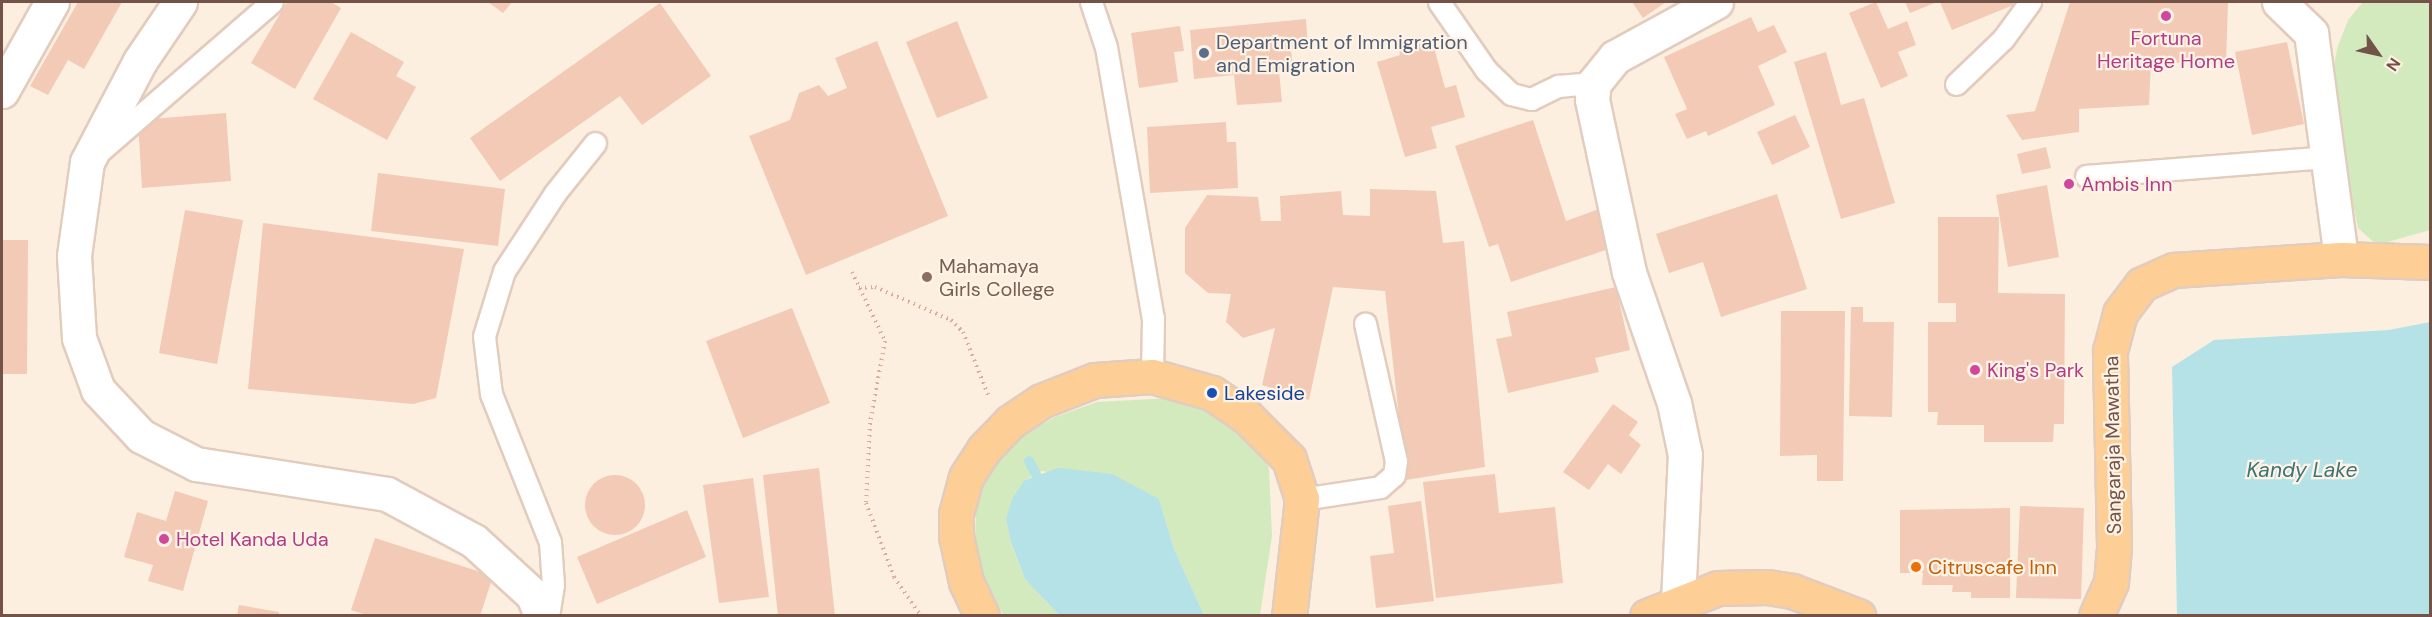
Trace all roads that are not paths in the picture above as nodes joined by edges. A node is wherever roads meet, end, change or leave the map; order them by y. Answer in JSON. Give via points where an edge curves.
{"nodes":[{"id":1,"x":52,"y":2,"type":"edge"},
{"id":2,"x":180,"y":2,"type":"edge"},
{"id":3,"x":272,"y":2,"type":"edge"},
{"id":4,"x":1091,"y":2,"type":"edge"},
{"id":5,"x":1439,"y":2,"type":"edge"},
{"id":6,"x":1716,"y":2,"type":"edge"},
{"id":7,"x":2030,"y":2,"type":"edge"},
{"id":8,"x":2279,"y":2,"type":"edge"},
{"id":9,"x":1594,"y":83,"type":"junction"},
{"id":10,"x":1956,"y":84,"type":"dead end"},
{"id":11,"x":2,"y":91,"type":"edge"},
{"id":12,"x":595,"y":143,"type":"dead end"},
{"id":13,"x":2325,"y":157,"type":"junction"},
{"id":14,"x":87,"y":162,"type":"junction"},
{"id":15,"x":2086,"y":176,"type":"dead end"},
{"id":16,"x":2341,"y":259,"type":"junction"},
{"id":17,"x":2430,"y":262,"type":"edge"},
{"id":18,"x":1365,"y":323,"type":"dead end"},
{"id":19,"x":1152,"y":376,"type":"junction"},
{"id":20,"x":1302,"y":499,"type":"junction"},
{"id":21,"x":1678,"y":601,"type":"junction"},
{"id":22,"x":541,"y":615,"type":"edge"},
{"id":23,"x":548,"y":615,"type":"edge"},
{"id":24,"x":982,"y":615,"type":"edge"},
{"id":25,"x":1289,"y":615,"type":"edge"},
{"id":26,"x":1647,"y":615,"type":"edge"},
{"id":27,"x":1858,"y":615,"type":"edge"},
{"id":28,"x":2096,"y":615,"type":"edge"}],
"edges":[{"from":1,"to":11,"type":"street"},
{"from":2,"to":14,"type":"street","via":[[140,61]]},
{"from":3,"to":14,"type":"lane"},
{"from":4,"to":19,"type":"lane","via":[[1106,47],[1153,318]]},
{"from":5,"to":9,"type":"lane","via":[[1486,70],[1511,94],[1532,99],[1558,86]]},
{"from":6,"to":9,"type":"street","via":[[1616,57]]},
{"from":7,"to":10,"type":"lane","via":[[2003,39]]},
{"from":8,"to":13,"type":"street","via":[[2311,33]]},
{"from":9,"to":21,"type":"street","via":[[1593,113],[1629,272],[1674,403],[1685,455]]},
{"from":12,"to":23,"type":"lane","via":[[555,193],[504,271],[484,336],[491,394],[550,542],[553,585]]},
{"from":13,"to":15,"type":"lane"},
{"from":13,"to":16,"type":"street"},
{"from":14,"to":22,"type":"street","via":[[75,256],[79,338],[98,390],[141,436],[196,464],[387,494],[474,541],[533,595]]},
{"from":16,"to":17,"type":"main road","name":"Sangaraja Mawatha"},
{"from":16,"to":28,"type":"main road","name":"Sangaraja Mawatha","via":[[2174,270],[2142,284],[2121,313],[2110,351],[2114,546],[2111,582]]},
{"from":18,"to":20,"type":"lane","via":[[1396,461],[1394,475],[1380,487]]},
{"from":19,"to":20,"type":"main road","via":[[1212,393],[1246,416],[1289,459]]},
{"from":19,"to":24,"type":"main road","via":[[1095,380],[1029,408],[984,449],[966,477],[956,514],[956,536],[966,582]]},
{"from":20,"to":25,"type":"main road"},
{"from":21,"to":26,"type":"main road"},
{"from":21,"to":27,"type":"main road","via":[[1718,588],[1767,587],[1792,591]]}]}
